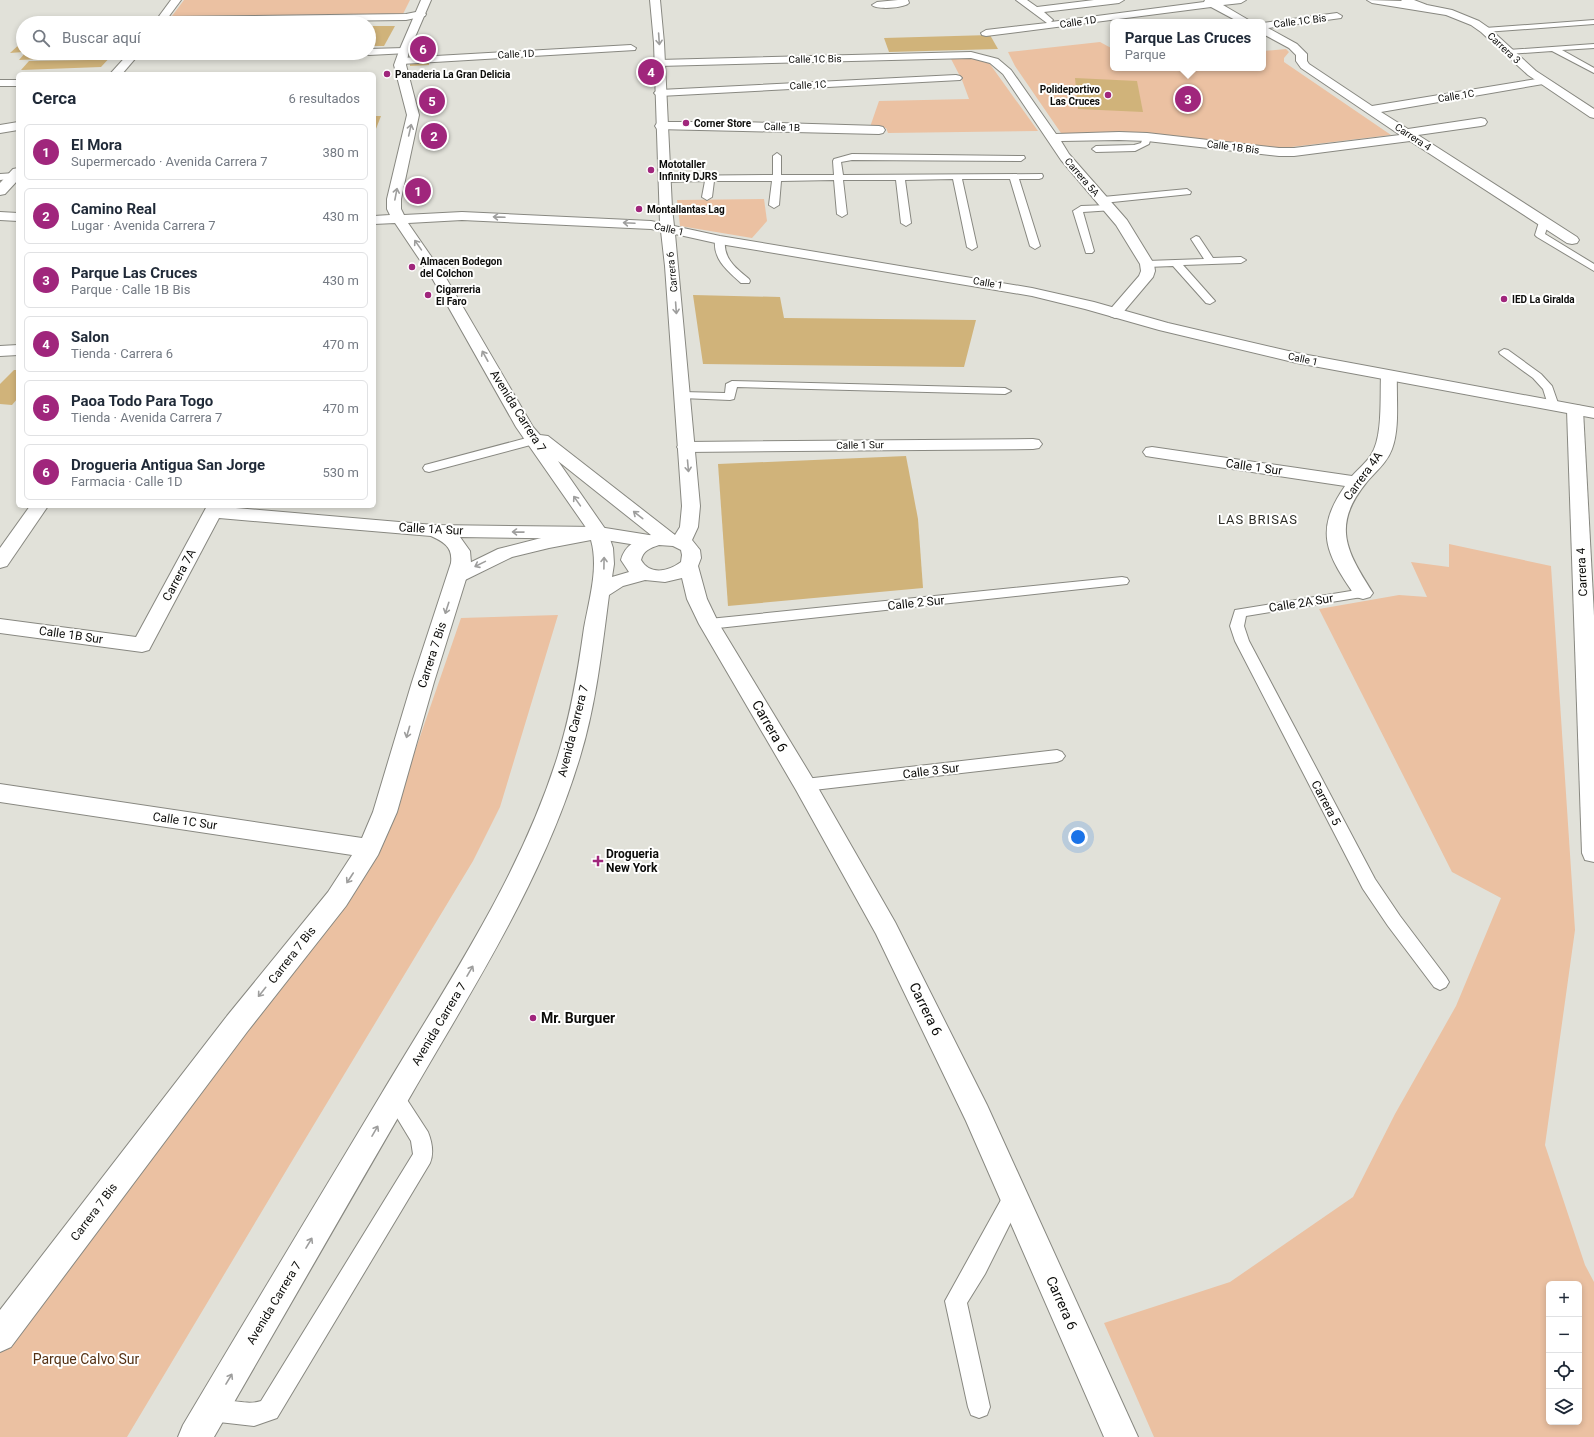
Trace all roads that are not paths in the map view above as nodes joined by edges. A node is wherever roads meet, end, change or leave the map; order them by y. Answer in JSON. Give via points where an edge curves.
{"nodes":[{"id":1,"x":176,"y":0,"type":"edge"},
{"id":2,"x":426,"y":0,"type":"edge"},
{"id":3,"x":655,"y":0,"type":"edge"},
{"id":4,"x":1021,"y":0,"type":"edge"},
{"id":5,"x":1119,"y":0,"type":"edge"},
{"id":6,"x":1241,"y":0,"type":"edge"},
{"id":7,"x":1372,"y":0,"type":"edge"},
{"id":8,"x":1406,"y":0,"type":"edge"},
{"id":9,"x":901,"y":2,"type":"edge"},
{"id":10,"x":1208,"y":2,"type":"edge"},
{"id":11,"x":877,"y":5,"type":"dead end"},
{"id":12,"x":1424,"y":8,"type":"junction"},
{"id":13,"x":1036,"y":10,"type":"junction"},
{"id":14,"x":165,"y":16,"type":"edge"},
{"id":15,"x":1337,"y":16,"type":"dead end"},
{"id":16,"x":376,"y":17,"type":"edge"},
{"id":17,"x":419,"y":18,"type":"junction"},
{"id":18,"x":1241,"y":19,"type":"edge"},
{"id":19,"x":1594,"y":22,"type":"edge"},
{"id":20,"x":1055,"y":25,"type":"junction"},
{"id":21,"x":1266,"y":26,"type":"edge"},
{"id":22,"x":1485,"y":30,"type":"junction"},
{"id":23,"x":1266,"y":32,"type":"edge"},
{"id":24,"x":986,"y":33,"type":"dead end"},
{"id":25,"x":1585,"y":46,"type":"junction"},
{"id":26,"x":1594,"y":46,"type":"edge"},
{"id":27,"x":631,"y":48,"type":"dead end"},
{"id":28,"x":1554,"y":49,"type":"junction"},
{"id":29,"x":1594,"y":51,"type":"edge"},
{"id":30,"x":1508,"y":52,"type":"junction"},
{"id":31,"x":376,"y":53,"type":"edge"},
{"id":32,"x":971,"y":55,"type":"joint"},
{"id":33,"x":402,"y":56,"type":"junction"},
{"id":34,"x":129,"y":60,"type":"edge"},
{"id":35,"x":659,"y":63,"type":"junction"},
{"id":36,"x":1594,"y":71,"type":"edge"},
{"id":37,"x":118,"y":72,"type":"edge"},
{"id":38,"x":956,"y":78,"type":"dead end"},
{"id":39,"x":1542,"y":81,"type":"junction"},
{"id":40,"x":0,"y":83,"type":"edge"},
{"id":41,"x":16,"y":83,"type":"edge"},
{"id":42,"x":660,"y":93,"type":"junction"},
{"id":43,"x":1370,"y":110,"type":"junction"},
{"id":44,"x":1594,"y":114,"type":"edge"},
{"id":45,"x":1481,"y":122,"type":"dead end"},
{"id":46,"x":16,"y":126,"type":"edge"},
{"id":47,"x":661,"y":126,"type":"junction"},
{"id":48,"x":0,"y":129,"type":"edge"},
{"id":49,"x":879,"y":130,"type":"dead end"},
{"id":50,"x":1410,"y":135,"type":"junction"},
{"id":51,"x":1085,"y":137,"type":"junction"},
{"id":52,"x":1053,"y":138,"type":"junction"},
{"id":53,"x":1147,"y":138,"type":"junction"},
{"id":54,"x":1096,"y":149,"type":"dead end"},
{"id":55,"x":777,"y":156,"type":"dead end"},
{"id":56,"x":1065,"y":157,"type":"junction"},
{"id":57,"x":1021,"y":158,"type":"dead end"},
{"id":58,"x":16,"y":174,"type":"edge"},
{"id":59,"x":1039,"y":176,"type":"dead end"},
{"id":60,"x":0,"y":177,"type":"edge"},
{"id":61,"x":957,"y":177,"type":"junction"},
{"id":62,"x":1014,"y":177,"type":"junction"},
{"id":63,"x":900,"y":178,"type":"junction"},
{"id":64,"x":663,"y":179,"type":"junction"},
{"id":65,"x":710,"y":179,"type":"junction"},
{"id":66,"x":839,"y":179,"type":"junction"},
{"id":67,"x":777,"y":180,"type":"junction"},
{"id":68,"x":0,"y":191,"type":"edge"},
{"id":69,"x":1186,"y":192,"type":"dead end"},
{"id":70,"x":707,"y":197,"type":"dead end"},
{"id":71,"x":1107,"y":204,"type":"junction"},
{"id":72,"x":774,"y":205,"type":"dead end"},
{"id":73,"x":842,"y":214,"type":"dead end"},
{"id":74,"x":0,"y":216,"type":"edge"},
{"id":75,"x":16,"y":217,"type":"edge"},
{"id":76,"x":398,"y":219,"type":"junction"},
{"id":77,"x":376,"y":220,"type":"edge"},
{"id":78,"x":1544,"y":222,"type":"junction"},
{"id":79,"x":906,"y":223,"type":"dead end"},
{"id":80,"x":667,"y":228,"type":"junction"},
{"id":81,"x":1196,"y":239,"type":"dead end"},
{"id":82,"x":720,"y":240,"type":"junction"},
{"id":83,"x":1572,"y":240,"type":"dead end"},
{"id":84,"x":1035,"y":246,"type":"dead end"},
{"id":85,"x":972,"y":247,"type":"dead end"},
{"id":86,"x":1089,"y":251,"type":"dead end"},
{"id":87,"x":1240,"y":260,"type":"dead end"},
{"id":88,"x":1211,"y":262,"type":"junction"},
{"id":89,"x":1176,"y":263,"type":"junction"},
{"id":90,"x":1147,"y":264,"type":"junction"},
{"id":91,"x":1594,"y":268,"type":"edge"},
{"id":92,"x":745,"y":281,"type":"dead end"},
{"id":93,"x":1210,"y":301,"type":"dead end"},
{"id":94,"x":1116,"y":314,"type":"junction"},
{"id":95,"x":16,"y":350,"type":"edge"},
{"id":96,"x":0,"y":351,"type":"edge"},
{"id":97,"x":1504,"y":352,"type":"dead end"},
{"id":98,"x":1389,"y":376,"type":"junction"},
{"id":99,"x":1005,"y":391,"type":"dead end"},
{"id":100,"x":682,"y":395,"type":"junction"},
{"id":101,"x":1553,"y":406,"type":"junction"},
{"id":102,"x":1584,"y":412,"type":"edge"},
{"id":103,"x":530,"y":433,"type":"junction"},
{"id":104,"x":1033,"y":444,"type":"dead end"},
{"id":105,"x":686,"y":447,"type":"junction"},
{"id":106,"x":1152,"y":452,"type":"dead end"},
{"id":107,"x":429,"y":468,"type":"dead end"},
{"id":108,"x":1357,"y":482,"type":"junction"},
{"id":109,"x":38,"y":508,"type":"edge"},
{"id":110,"x":215,"y":509,"type":"edge"},
{"id":111,"x":434,"y":531,"type":"junction"},
{"id":112,"x":599,"y":533,"type":"junction"},
{"id":113,"x":675,"y":540,"type":"junction"},
{"id":114,"x":649,"y":541,"type":"junction"},
{"id":115,"x":0,"y":562,"type":"edge"},
{"id":116,"x":688,"y":566,"type":"junction"},
{"id":117,"x":653,"y":575,"type":"junction"},
{"id":118,"x":458,"y":576,"type":"junction"},
{"id":119,"x":1122,"y":581,"type":"dead end"},
{"id":120,"x":600,"y":592,"type":"junction"},
{"id":121,"x":1363,"y":592,"type":"joint"},
{"id":122,"x":697,"y":599,"type":"junction"},
{"id":123,"x":1240,"y":613,"type":"joint"},
{"id":124,"x":1589,"y":619,"type":"edge"},
{"id":125,"x":709,"y":624,"type":"junction"},
{"id":126,"x":0,"y":626,"type":"edge"},
{"id":127,"x":142,"y":645,"type":"joint"},
{"id":128,"x":1057,"y":756,"type":"dead end"},
{"id":129,"x":805,"y":785,"type":"junction"},
{"id":130,"x":0,"y":793,"type":"edge"},
{"id":131,"x":369,"y":848,"type":"junction"},
{"id":132,"x":1594,"y":854,"type":"edge"},
{"id":133,"x":1440,"y":982,"type":"dead end"},
{"id":134,"x":395,"y":1098,"type":"junction"},
{"id":135,"x":1014,"y":1196,"type":"junction"},
{"id":136,"x":0,"y":1336,"type":"edge"},
{"id":137,"x":979,"y":1407,"type":"dead end"},
{"id":138,"x":210,"y":1410,"type":"junction"},
{"id":139,"x":195,"y":1437,"type":"edge"},
{"id":140,"x":1121,"y":1437,"type":"edge"}],
"edges":[{"from":1,"to":14,"type":"street"},
{"from":2,"to":17,"type":"street"},
{"from":3,"to":35,"type":"street","name":"Carrera 6","one_way":true},
{"from":4,"to":13,"type":"street"},
{"from":5,"to":13,"type":"street"},
{"from":6,"to":10,"type":"street","name":"Calle 1D"},
{"from":7,"to":12,"type":"street"},
{"from":8,"to":12,"type":"street","name":"Carrera 3"},
{"from":9,"to":11,"type":"street"},
{"from":10,"to":18,"type":"street"},
{"from":10,"to":20,"type":"street","name":"Calle 1D"},
{"from":12,"to":22,"type":"street","name":"Carrera 3","via":[[1462,17]]},
{"from":13,"to":20,"type":"street"},
{"from":15,"to":21,"type":"street","name":"Calle 1C Bis"},
{"from":16,"to":17,"type":"street"},
{"from":17,"to":33,"type":"street"},
{"from":19,"to":22,"type":"lane"},
{"from":20,"to":24,"type":"street","name":"Calle 1D"},
{"from":22,"to":30,"type":"street","name":"Carrera 3"},
{"from":23,"to":43,"type":"street","name":"Carrera 4","via":[[1297,49],[1302,54],[1303,64]]},
{"from":25,"to":26,"type":"lane"},
{"from":25,"to":28,"type":"lane"},
{"from":25,"to":29,"type":"lane"},
{"from":27,"to":33,"type":"street","name":"Calle 1D"},
{"from":28,"to":30,"type":"lane"},
{"from":28,"to":36,"type":"lane"},
{"from":30,"to":39,"type":"street","name":"Carrera 3"},
{"from":31,"to":33,"type":"street","name":"Calle 1D"},
{"from":32,"to":35,"type":"street","name":"Calle 1C Bis"},
{"from":32,"to":52,"type":"street","name":"Carrera 5A","via":[[994,60],[1007,72]]},
{"from":76,"to":33,"type":"street","name":"Avenida Carrera 7","one_way":true,"via":[[394,199],[413,115],[400,69]]},
{"from":34,"to":37,"type":"street"},
{"from":35,"to":42,"type":"street","name":"Carrera 6"},
{"from":38,"to":42,"type":"street","name":"Calle 1C"},
{"from":39,"to":43,"type":"street","name":"Calle 1C"},
{"from":39,"to":44,"type":"street","name":"Carrera 3"},
{"from":40,"to":41,"type":"street"},
{"from":42,"to":47,"type":"street","name":"Carrera 6"},
{"from":43,"to":50,"type":"street","name":"Carrera 4"},
{"from":45,"to":50,"type":"street","name":"Calle 1B Bis"},
{"from":46,"to":48,"type":"street"},
{"from":47,"to":49,"type":"street","name":"Calle 1B"},
{"from":47,"to":64,"type":"street","name":"Carrera 6"},
{"from":50,"to":53,"type":"street","name":"Calle 1B Bis","via":[[1294,152]]},
{"from":50,"to":78,"type":"street","name":"Carrera 4"},
{"from":51,"to":52,"type":"street","name":"Calle 1B Bis"},
{"from":51,"to":53,"type":"street","name":"Calle 1B Bis"},
{"from":51,"to":56,"type":"street"},
{"from":52,"to":56,"type":"street","name":"Carrera 5A"},
{"from":53,"to":54,"type":"lane","via":[[1145,144],[1135,148]]},
{"from":55,"to":67,"type":"lane"},
{"from":56,"to":71,"type":"street","name":"Carrera 5A"},
{"from":57,"to":66,"type":"lane","via":[[852,157],[837,161]]},
{"from":58,"to":60,"type":"lane"},
{"from":58,"to":68,"type":"street"},
{"from":59,"to":62,"type":"lane"},
{"from":61,"to":62,"type":"lane"},
{"from":61,"to":63,"type":"lane"},
{"from":61,"to":85,"type":"lane"},
{"from":62,"to":84,"type":"lane"},
{"from":63,"to":66,"type":"lane"},
{"from":63,"to":79,"type":"lane"},
{"from":64,"to":65,"type":"lane"},
{"from":64,"to":80,"type":"street","name":"Carrera 6"},
{"from":65,"to":67,"type":"lane"},
{"from":65,"to":70,"type":"lane"},
{"from":66,"to":67,"type":"lane"},
{"from":66,"to":73,"type":"lane"},
{"from":67,"to":72,"type":"lane"},
{"from":69,"to":71,"type":"lane"},
{"from":71,"to":86,"type":"lane","via":[[1078,211]]},
{"from":71,"to":90,"type":"street","name":"Carrera 5A","via":[[1131,236]]},
{"from":74,"to":75,"type":"street"},
{"from":76,"to":77,"type":"street","name":"Calle 1"},
{"from":80,"to":76,"type":"street","name":"Calle 1","one_way":true,"via":[[629,223],[492,217]]},
{"from":103,"to":76,"type":"street","name":"Avenida Carrera 7","one_way":true,"via":[[439,278]]},
{"from":78,"to":83,"type":"street","name":"Carrera 4"},
{"from":78,"to":91,"type":"lane","via":[[1540,235]]},
{"from":80,"to":82,"type":"street","name":"Calle 1"},
{"from":80,"to":100,"type":"street","name":"Carrera 6","one_way":true},
{"from":81,"to":88,"type":"lane"},
{"from":82,"to":92,"type":"lane","via":[[719,255]]},
{"from":82,"to":94,"type":"street","name":"Calle 1","via":[[1003,286],[1062,298]]},
{"from":87,"to":88,"type":"lane"},
{"from":88,"to":89,"type":"lane"},
{"from":89,"to":90,"type":"lane"},
{"from":89,"to":93,"type":"lane"},
{"from":90,"to":94,"type":"street","via":[[1146,277]]},
{"from":94,"to":98,"type":"street","name":"Calle 1","via":[[1202,337]]},
{"from":95,"to":96,"type":"street"},
{"from":97,"to":101,"type":"lane","via":[[1537,376],[1548,388]]},
{"from":98,"to":101,"type":"street","name":"Calle 1"},
{"from":98,"to":108,"type":"street","name":"Carrera 4A","via":[[1386,438],[1383,449]]},
{"from":99,"to":100,"type":"lane","via":[[732,384],[730,396]]},
{"from":100,"to":105,"type":"street","name":"Carrera 6"},
{"from":101,"to":102,"type":"street","name":"Calle 1"},
{"from":102,"to":124,"type":"street","name":"Carrera 4"},
{"from":103,"to":107,"type":"lane"},
{"from":112,"to":103,"type":"street","name":"Avenida Carrera 7","one_way":true},
{"from":113,"to":103,"type":"street","one_way":true},
{"from":104,"to":105,"type":"street","name":"Calle 1 Sur"},
{"from":105,"to":113,"type":"street","name":"Carrera 6","one_way":true,"via":[[691,517],[687,533]]},
{"from":106,"to":108,"type":"street","name":"Calle 1 Sur"},
{"from":108,"to":121,"type":"street","name":"Carrera 4A","via":[[1346,497],[1335,528],[1337,548],[1347,570]]},
{"from":109,"to":115,"type":"street"},
{"from":110,"to":111,"type":"street","name":"Calle 1A Sur"},
{"from":110,"to":127,"type":"street","name":"Carrera 7A"},
{"from":112,"to":111,"type":"street","name":"Calle 1A Sur","one_way":true},
{"from":111,"to":118,"type":"street","name":"Carrera 7 Bis","via":[[446,536],[460,548],[463,556]]},
{"from":112,"to":114,"type":"street","name":"Calle 1A Sur"},
{"from":112,"to":118,"type":"street","one_way":true,"via":[[505,553]]},
{"from":120,"to":112,"type":"street","name":"Avenida Carrera 7","one_way":true,"via":[[604,564]]},
{"from":113,"to":114,"type":"street"},
{"from":113,"to":116,"type":"street","via":[[691,550],[691,561]]},
{"from":114,"to":117,"type":"street","via":[[635,549],[631,560],[637,570]]},
{"from":116,"to":117,"type":"street","via":[[677,573]]},
{"from":116,"to":122,"type":"street","name":"Carrera 6"},
{"from":117,"to":120,"type":"street","via":[[616,582]]},
{"from":117,"to":122,"type":"street","name":"Carrera 6","via":[[673,582]]},
{"from":118,"to":131,"type":"street","name":"Carrera 7 Bis","one_way":true,"via":[[423,682],[385,812]]},
{"from":119,"to":125,"type":"lane","name":"Calle 2 Sur"},
{"from":134,"to":120,"type":"street","name":"Avenida Carrera 7","one_way":true,"via":[[489,938],[526,866],[554,800],[572,746],[585,690]]},
{"from":121,"to":123,"type":"lane","name":"Calle 2A Sur"},
{"from":122,"to":125,"type":"street","name":"Carrera 6"},
{"from":123,"to":133,"type":"lane","name":"Carrera 5","via":[[1237,626],[1242,641],[1365,877]]},
{"from":124,"to":132,"type":"street","name":"Carrera 4"},
{"from":125,"to":129,"type":"street","name":"Carrera 6"},
{"from":126,"to":127,"type":"street","name":"Calle 1B Sur"},
{"from":128,"to":129,"type":"lane","name":"Calle 3 Sur"},
{"from":129,"to":135,"type":"street","name":"Carrera 6","via":[[886,929],[977,1114]]},
{"from":130,"to":131,"type":"street","name":"Calle 1C Sur"},
{"from":131,"to":136,"type":"street","name":"Carrera 7 Bis","one_way":true,"via":[[337,899],[237,1024]]},
{"from":138,"to":134,"type":"street","name":"Avenida Carrera 7","one_way":true},
{"from":134,"to":138,"type":"lane","via":[[421,1139],[423,1156],[269,1410],[254,1415]]},
{"from":135,"to":137,"type":"lane","via":[[956,1301]]},
{"from":135,"to":140,"type":"street","name":"Carrera 6"},
{"from":138,"to":139,"type":"street","name":"Avenida Carrera 7"}]}
